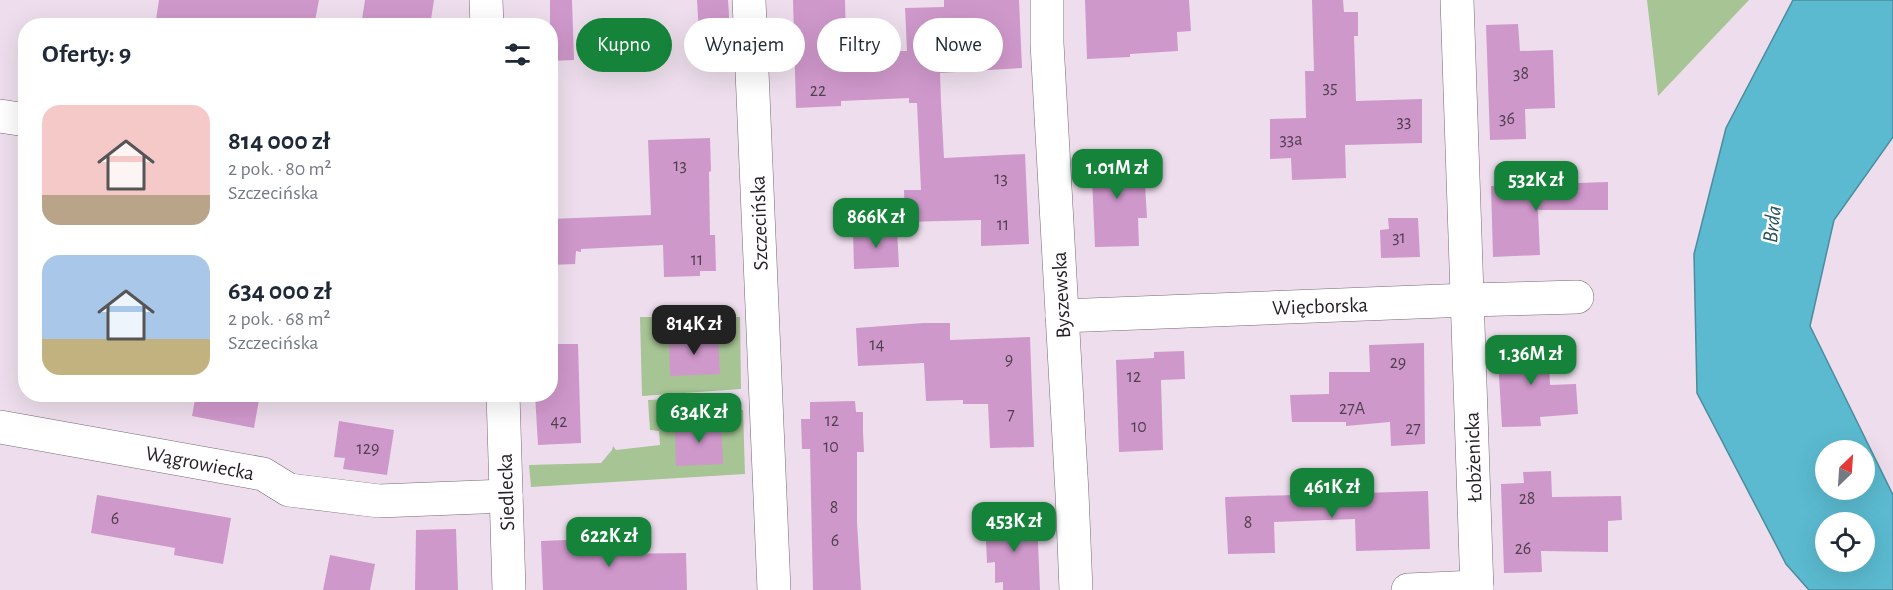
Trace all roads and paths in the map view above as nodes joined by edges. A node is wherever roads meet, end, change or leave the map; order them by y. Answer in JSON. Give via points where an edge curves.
{"nodes":[{"id":1,"x":486,"y":0,"type":"edge"},
{"id":2,"x":749,"y":0,"type":"edge"},
{"id":3,"x":1047,"y":0,"type":"edge"},
{"id":4,"x":1457,"y":0,"type":"edge"},
{"id":5,"x":487,"y":18,"type":"edge"},
{"id":6,"x":0,"y":116,"type":"edge"},
{"id":7,"x":18,"y":119,"type":"edge"},
{"id":8,"x":1577,"y":297,"type":"dead end"},
{"id":9,"x":1468,"y":300,"type":"junction"},
{"id":10,"x":1062,"y":316,"type":"junction"},
{"id":11,"x":502,"y":402,"type":"edge"},
{"id":12,"x":0,"y":426,"type":"edge"},
{"id":13,"x":506,"y":496,"type":"junction"},
{"id":14,"x":1477,"y":589,"type":"edge"},
{"id":15,"x":509,"y":590,"type":"edge"},
{"id":16,"x":774,"y":590,"type":"edge"},
{"id":17,"x":1076,"y":590,"type":"edge"},
{"id":18,"x":1408,"y":590,"type":"edge"}],
"edges":[{"from":1,"to":5,"type":"street"},
{"from":2,"to":16,"type":"street","name":"Szczecińska"},
{"from":3,"to":10,"type":"street","name":"Byszewska"},
{"from":4,"to":9,"type":"street","name":"Łobżenicka"},
{"from":6,"to":7,"type":"street"},
{"from":8,"to":9,"type":"street","name":"Więcborska"},
{"from":9,"to":10,"type":"street","name":"Więcborska"},
{"from":9,"to":14,"type":"street","name":"Łobżenicka"},
{"from":10,"to":17,"type":"street","name":"Byszewska"},
{"from":11,"to":13,"type":"street","name":"Siedlecka"},
{"from":12,"to":13,"type":"street","name":"Wągrowiecka","via":[[263,474],[289,490],[379,501]]},
{"from":13,"to":15,"type":"street","name":"Siedlecka"},
{"from":14,"to":18,"type":"street"}]}
